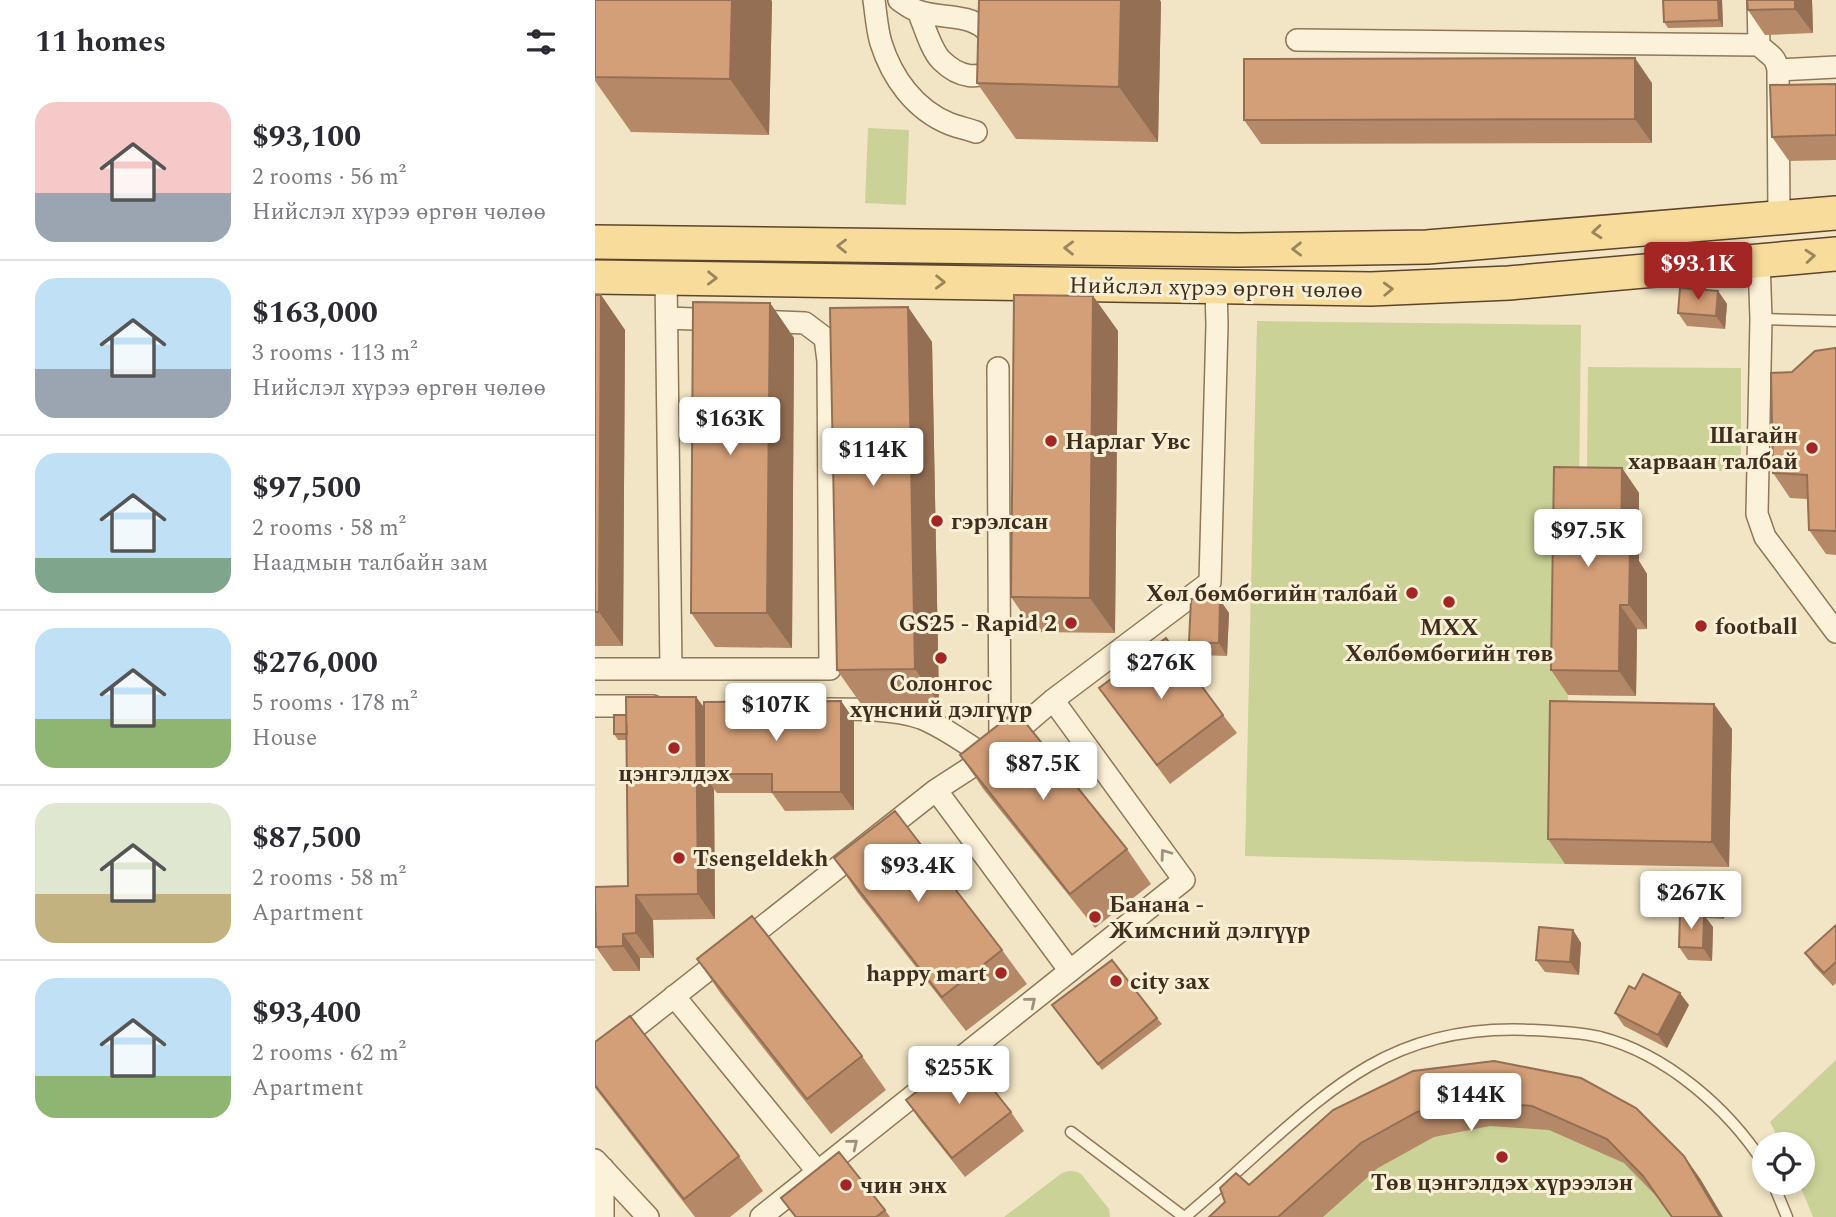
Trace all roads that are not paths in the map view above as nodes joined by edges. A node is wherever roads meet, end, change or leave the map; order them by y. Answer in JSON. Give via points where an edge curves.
{"nodes":[{"id":1,"x":874,"y":0,"type":"edge"},
{"id":2,"x":899,"y":0,"type":"edge"},
{"id":3,"x":1758,"y":0,"type":"edge"},
{"id":4,"x":918,"y":11,"type":"dead end"},
{"id":5,"x":1297,"y":40,"type":"dead end"},
{"id":6,"x":1759,"y":45,"type":"junction"},
{"id":7,"x":1836,"y":67,"type":"edge"},
{"id":8,"x":1777,"y":70,"type":"junction"},
{"id":9,"x":976,"y":132,"type":"edge"},
{"id":10,"x":1836,"y":213,"type":"edge"},
{"id":11,"x":1779,"y":218,"type":"junction"},
{"id":12,"x":595,"y":243,"type":"edge"},
{"id":13,"x":1466,"y":243,"type":"junction"},
{"id":14,"x":1836,"y":254,"type":"edge"},
{"id":15,"x":1759,"y":260,"type":"junction"},
{"id":16,"x":595,"y":277,"type":"edge"},
{"id":17,"x":666,"y":277,"type":"junction"},
{"id":18,"x":1469,"y":285,"type":"junction"},
{"id":19,"x":1216,"y":288,"type":"junction"},
{"id":20,"x":667,"y":318,"type":"junction"},
{"id":21,"x":1761,"y":319,"type":"junction"},
{"id":22,"x":1836,"y":321,"type":"edge"},
{"id":23,"x":998,"y":368,"type":"dead end"},
{"id":24,"x":1836,"y":632,"type":"edge"},
{"id":25,"x":595,"y":669,"type":"edge"},
{"id":26,"x":671,"y":669,"type":"junction"},
{"id":27,"x":1052,"y":699,"type":"junction"},
{"id":28,"x":595,"y":706,"type":"edge"},
{"id":29,"x":671,"y":706,"type":"edge"},
{"id":30,"x":804,"y":709,"type":"edge"},
{"id":31,"x":993,"y":751,"type":"junction"},
{"id":32,"x":936,"y":790,"type":"junction"},
{"id":33,"x":1070,"y":971,"type":"junction"},
{"id":34,"x":674,"y":996,"type":"junction"},
{"id":35,"x":595,"y":1059,"type":"edge"},
{"id":36,"x":1071,"y":1132,"type":"dead end"},
{"id":37,"x":1752,"y":1147,"type":"edge"},
{"id":38,"x":599,"y":1164,"type":"edge"},
{"id":39,"x":818,"y":1172,"type":"junction"},
{"id":40,"x":1778,"y":1195,"type":"edge"},
{"id":41,"x":645,"y":1216,"type":"edge"},
{"id":42,"x":603,"y":1217,"type":"edge"},
{"id":43,"x":761,"y":1217,"type":"edge"},
{"id":44,"x":1185,"y":1217,"type":"edge"},
{"id":45,"x":1787,"y":1217,"type":"edge"}],
"edges":[{"from":1,"to":9,"type":"street","via":[[881,43],[910,96],[949,124]]},
{"from":2,"to":4,"type":"street"},
{"from":3,"to":6,"type":"street"},
{"from":5,"to":6,"type":"street"},
{"from":6,"to":8,"type":"street","via":[[1772,55]]},
{"from":7,"to":8,"type":"street"},
{"from":8,"to":11,"type":"street"},
{"from":10,"to":11,"type":"main road","name":"Нийслэл хүрээ өргөн чөлөө"},
{"from":11,"to":13,"type":"main road","name":"Нийслэл хүрээ өргөн чөлөө","one_way":true},
{"from":13,"to":12,"type":"main road","name":"Нийслэл хүрээ өргөн чөлөө","one_way":true,"via":[[1238,250]]},
{"from":13,"to":18,"type":"main road"},
{"from":15,"to":14,"type":"main road","name":"Нийслэл хүрээ өргөн чөлөө","one_way":true},
{"from":15,"to":18,"type":"main road","name":"Нийслэл хүрээ өргөн чөлөө"},
{"from":15,"to":21,"type":"street"},
{"from":16,"to":17,"type":"main road","name":"Нийслэл хүрээ өргөн чөлөө"},
{"from":17,"to":19,"type":"main road","name":"Нийслэл хүрээ өргөн чөлөө","one_way":true},
{"from":17,"to":20,"type":"street"},
{"from":19,"to":18,"type":"main road","name":"Нийслэл хүрээ өргөн чөлөө","one_way":true},
{"from":19,"to":27,"type":"street","via":[[1210,582]]},
{"from":20,"to":26,"type":"street"},
{"from":20,"to":26,"type":"street","via":[[804,323],[825,338],[828,375],[830,669]]},
{"from":21,"to":22,"type":"lane"},
{"from":21,"to":24,"type":"street","via":[[1757,514],[1765,537]]},
{"from":23,"to":31,"type":"street"},
{"from":25,"to":26,"type":"street"},
{"from":27,"to":31,"type":"street"},
{"from":33,"to":27,"type":"street","one_way":true,"via":[[1184,880]]},
{"from":28,"to":29,"type":"street"},
{"from":30,"to":31,"type":"street","via":[[897,712]]},
{"from":31,"to":32,"type":"street"},
{"from":32,"to":33,"type":"street"},
{"from":32,"to":34,"type":"street"},
{"from":39,"to":33,"type":"street","one_way":true},
{"from":34,"to":35,"type":"street"},
{"from":34,"to":39,"type":"street"},
{"from":36,"to":44,"type":"lane"},
{"from":37,"to":44,"type":"lane","via":[[1735,1124],[1681,1077],[1627,1047],[1581,1033],[1479,1030],[1408,1048],[1344,1081]]},
{"from":38,"to":41,"type":"street"},
{"from":38,"to":42,"type":"street"},
{"from":39,"to":43,"type":"street"},
{"from":40,"to":45,"type":"lane"}]}
